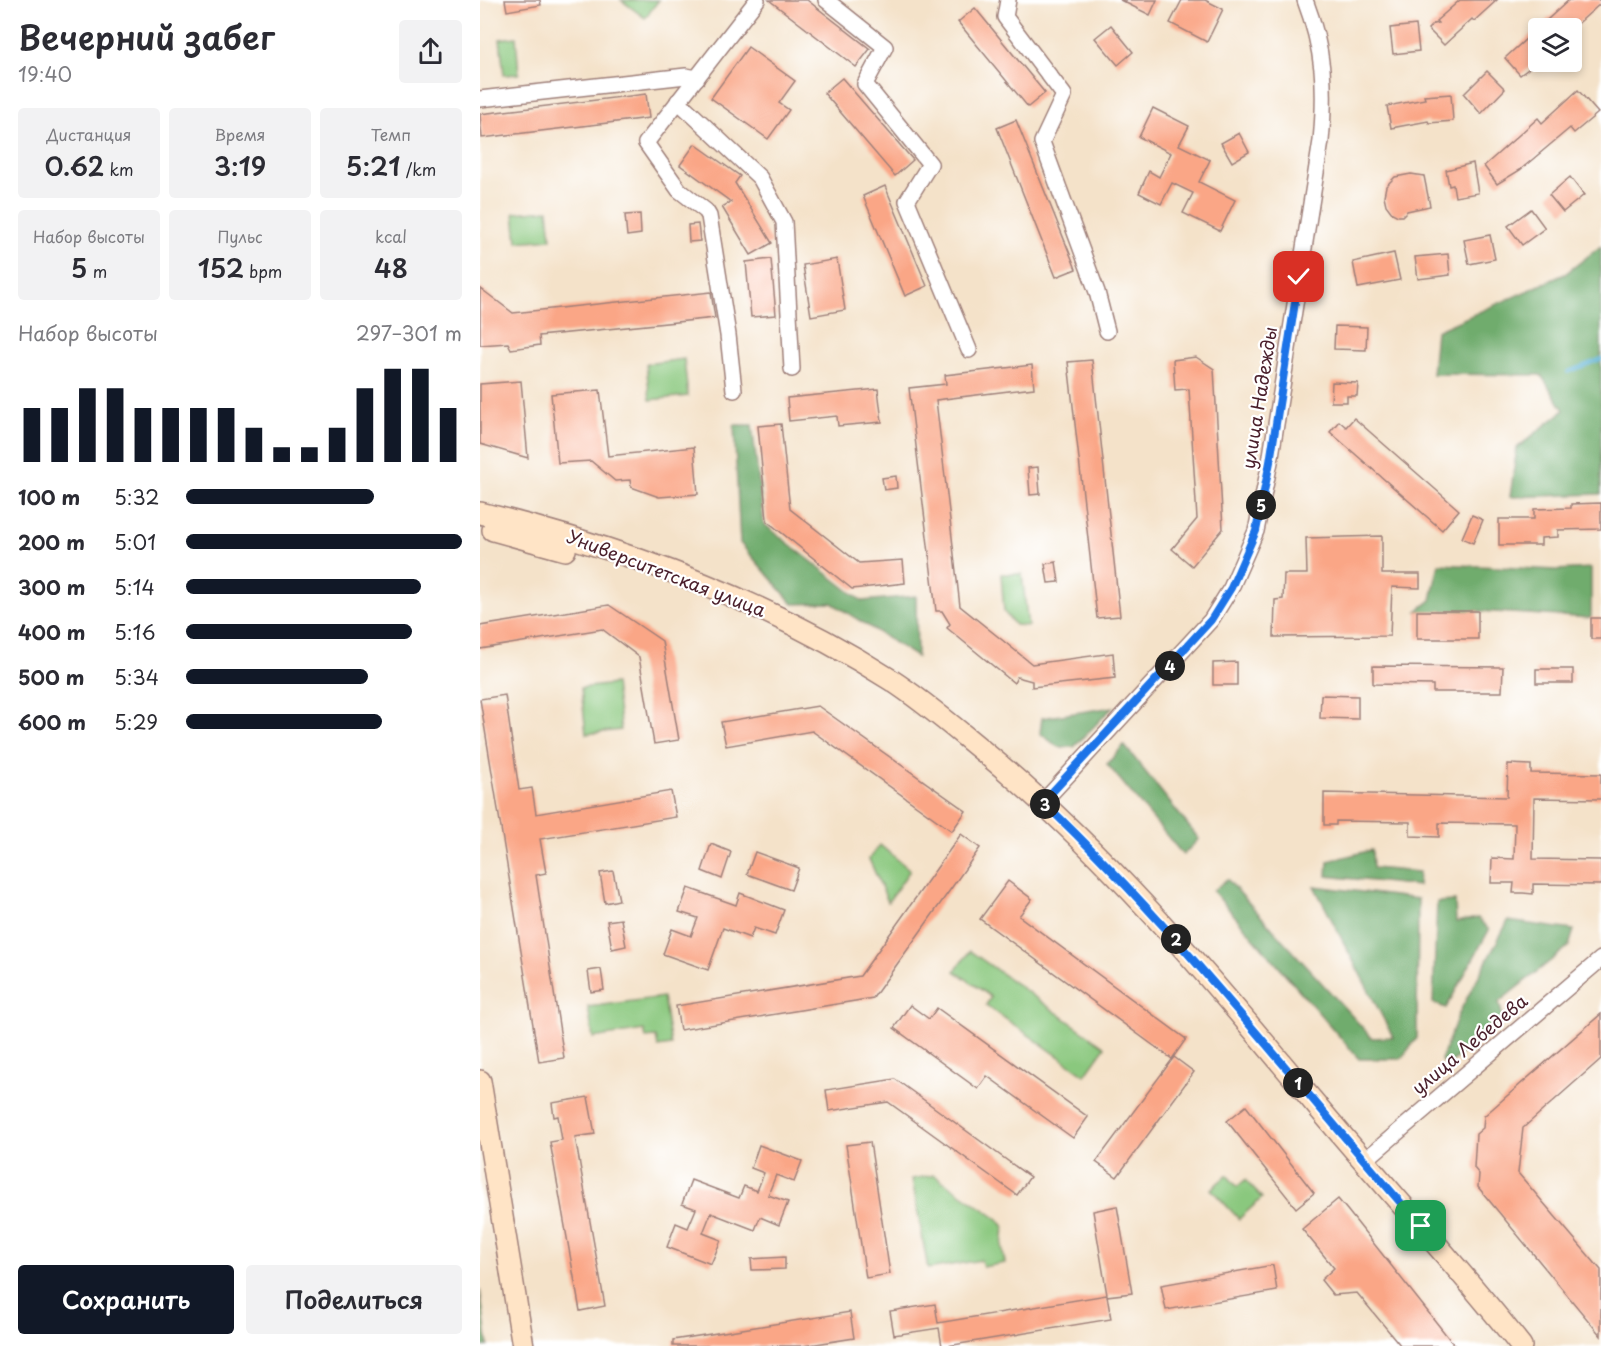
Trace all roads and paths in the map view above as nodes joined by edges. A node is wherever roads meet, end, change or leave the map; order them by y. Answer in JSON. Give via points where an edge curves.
{"nodes":[{"id":1,"x":757,"y":0,"type":"edge"},
{"id":2,"x":826,"y":0,"type":"edge"},
{"id":3,"x":1008,"y":0,"type":"edge"},
{"id":4,"x":1305,"y":0,"type":"edge"},
{"id":5,"x":697,"y":78,"type":"junction"},
{"id":6,"x":480,"y":99,"type":"edge"},
{"id":7,"x":678,"y":101,"type":"junction"},
{"id":8,"x":1107,"y":331,"type":"dead end"},
{"id":9,"x":969,"y":350,"type":"dead end"},
{"id":10,"x":792,"y":369,"type":"dead end"},
{"id":11,"x":734,"y":390,"type":"dead end"},
{"id":12,"x":480,"y":513,"type":"edge"},
{"id":13,"x":480,"y":527,"type":"edge"},
{"id":14,"x":692,"y":586,"type":"junction"},
{"id":15,"x":1039,"y":806,"type":"junction"},
{"id":16,"x":1601,"y":959,"type":"edge"},
{"id":17,"x":481,"y":1092,"type":"edge"},
{"id":18,"x":480,"y":1164,"type":"edge"},
{"id":19,"x":1359,"y":1165,"type":"junction"},
{"id":20,"x":510,"y":1346,"type":"edge"},
{"id":21,"x":523,"y":1346,"type":"edge"},
{"id":22,"x":1503,"y":1346,"type":"edge"},
{"id":23,"x":1521,"y":1346,"type":"edge"}],
"edges":[{"from":1,"to":5,"type":"street"},
{"from":2,"to":9,"type":"street","via":[[885,46],[866,84],[930,164],[907,201]]},
{"from":3,"to":8,"type":"street","via":[[1005,17],[1064,95],[1042,142],[1097,291]]},
{"from":4,"to":15,"type":"street","name":"улица Надежды","via":[[1323,68],[1324,111],[1274,442],[1256,531],[1231,588],[1211,620]]},
{"from":5,"to":6,"type":"street","via":[[686,76]]},
{"from":5,"to":7,"type":"street"},
{"from":7,"to":10,"type":"street","via":[[760,178],[784,222]]},
{"from":7,"to":11,"type":"street","via":[[646,143],[679,190],[709,216]]},
{"from":12,"to":14,"type":"main road","name":"Университетская улица","via":[[574,538]]},
{"from":13,"to":14,"type":"main road","name":"Университетская улица"},
{"from":14,"to":15,"type":"main road","name":"Университетская улица","via":[[838,648],[894,682],[941,715]]},
{"from":15,"to":19,"type":"main road","name":"Университетская улица","via":[[1140,898]]},
{"from":16,"to":19,"type":"street","name":"улица Лебедева"},
{"from":17,"to":21,"type":"main road"},
{"from":18,"to":20,"type":"main road"},
{"from":19,"to":22,"type":"main road","name":"Университетская улица"},
{"from":19,"to":23,"type":"main road","name":"Университетская улица","via":[[1478,1291]]}]}
